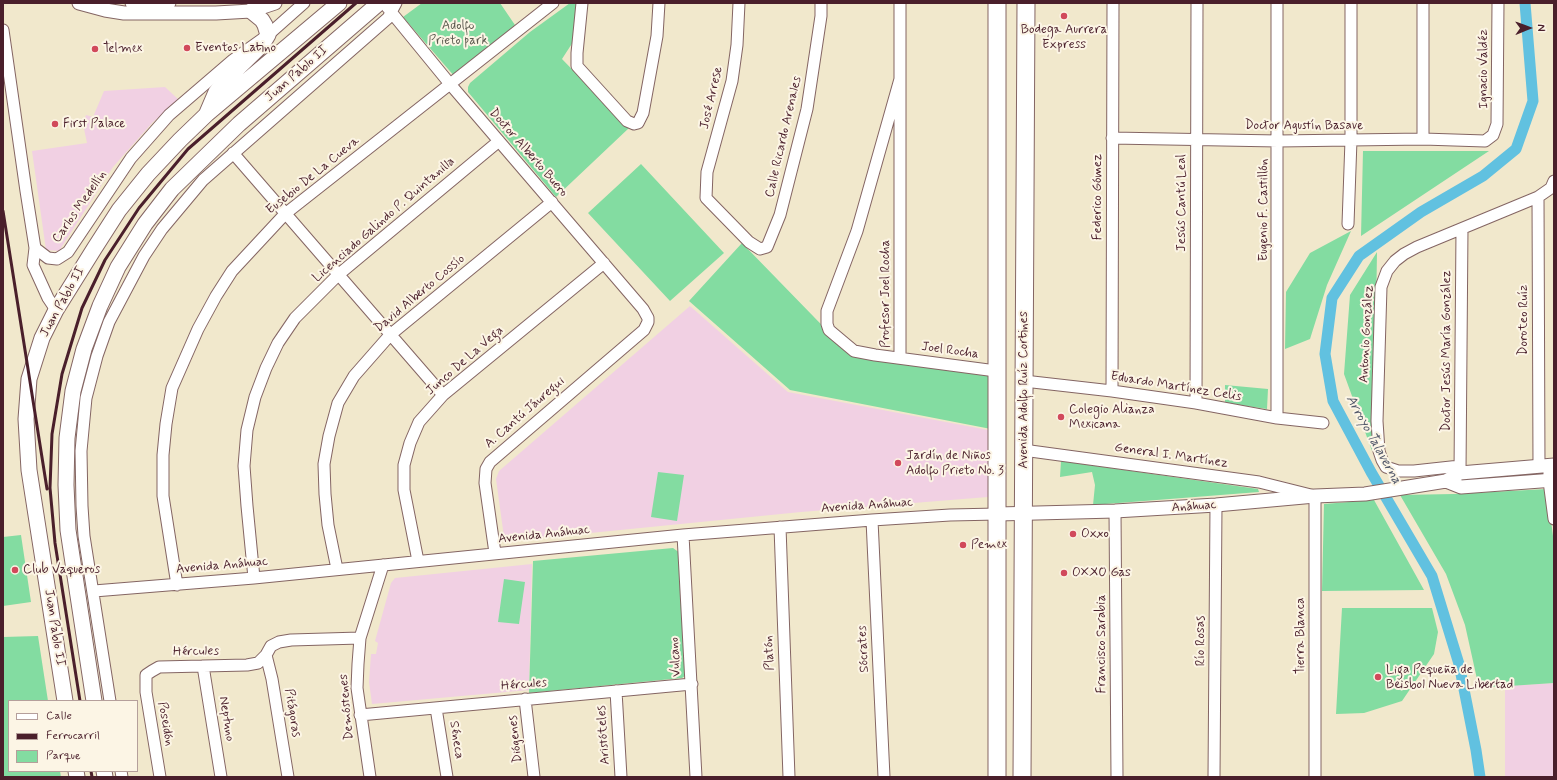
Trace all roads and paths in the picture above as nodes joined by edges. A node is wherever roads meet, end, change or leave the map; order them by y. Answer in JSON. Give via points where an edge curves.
{"nodes":[{"id":1,"x":80,"y":3,"type":"edge"},
{"id":2,"x":132,"y":3,"type":"edge"},
{"id":3,"x":169,"y":3,"type":"edge"},
{"id":4,"x":275,"y":3,"type":"edge"},
{"id":5,"x":304,"y":3,"type":"edge"},
{"id":6,"x":339,"y":3,"type":"edge"},
{"id":7,"x":379,"y":3,"type":"edge"},
{"id":8,"x":383,"y":3,"type":"edge"},
{"id":9,"x":553,"y":3,"type":"edge"},
{"id":10,"x":582,"y":3,"type":"edge"},
{"id":11,"x":658,"y":3,"type":"edge"},
{"id":12,"x":739,"y":3,"type":"edge"},
{"id":13,"x":821,"y":3,"type":"edge"},
{"id":14,"x":900,"y":3,"type":"edge"},
{"id":15,"x":997,"y":3,"type":"edge"},
{"id":16,"x":1026,"y":3,"type":"edge"},
{"id":17,"x":1113,"y":3,"type":"edge"},
{"id":18,"x":1196,"y":3,"type":"edge"},
{"id":19,"x":1277,"y":3,"type":"edge"},
{"id":20,"x":1351,"y":3,"type":"edge"},
{"id":21,"x":1423,"y":3,"type":"edge"},
{"id":22,"x":1498,"y":3,"type":"edge"},
{"id":23,"x":394,"y":8,"type":"edge"},
{"id":24,"x":251,"y":11,"type":"junction"},
{"id":25,"x":3,"y":30,"type":"edge"},
{"id":26,"x":268,"y":35,"type":"junction"},
{"id":27,"x":900,"y":79,"type":"junction"},
{"id":28,"x":450,"y":84,"type":"junction"},
{"id":29,"x":207,"y":114,"type":"junction"},
{"id":30,"x":1493,"y":135,"type":"joint"},
{"id":31,"x":1112,"y":138,"type":"junction"},
{"id":32,"x":1197,"y":139,"type":"junction"},
{"id":33,"x":1423,"y":139,"type":"junction"},
{"id":34,"x":1351,"y":140,"type":"junction"},
{"id":35,"x":499,"y":141,"type":"junction"},
{"id":36,"x":1278,"y":141,"type":"junction"},
{"id":37,"x":233,"y":153,"type":"junction"},
{"id":38,"x":1553,"y":186,"type":"edge"},
{"id":39,"x":1538,"y":197,"type":"junction"},
{"id":40,"x":552,"y":202,"type":"junction"},
{"id":41,"x":285,"y":214,"type":"junction"},
{"id":42,"x":1348,"y":224,"type":"dead end"},
{"id":43,"x":1462,"y":229,"type":"junction"},
{"id":44,"x":35,"y":248,"type":"junction"},
{"id":45,"x":764,"y":249,"type":"joint"},
{"id":46,"x":604,"y":263,"type":"junction"},
{"id":47,"x":338,"y":275,"type":"junction"},
{"id":48,"x":56,"y":310,"type":"junction"},
{"id":49,"x":648,"y":322,"type":"joint"},
{"id":50,"x":390,"y":335,"type":"junction"},
{"id":51,"x":900,"y":358,"type":"junction"},
{"id":52,"x":996,"y":371,"type":"junction"},
{"id":53,"x":1024,"y":381,"type":"junction"},
{"id":54,"x":1112,"y":391,"type":"junction"},
{"id":55,"x":443,"y":395,"type":"junction"},
{"id":56,"x":1196,"y":403,"type":"junction"},
{"id":57,"x":1277,"y":418,"type":"junction"},
{"id":58,"x":1323,"y":423,"type":"dead end"},
{"id":59,"x":1023,"y":450,"type":"junction"},
{"id":60,"x":1547,"y":465,"type":"edge"},
{"id":61,"x":1460,"y":470,"type":"junction"},
{"id":62,"x":1551,"y":480,"type":"edge"},
{"id":63,"x":1446,"y":481,"type":"junction"},
{"id":64,"x":1461,"y":487,"type":"junction"},
{"id":65,"x":1315,"y":496,"type":"junction"},
{"id":66,"x":1216,"y":505,"type":"junction"},
{"id":67,"x":1115,"y":511,"type":"junction"},
{"id":68,"x":1023,"y":513,"type":"junction"},
{"id":69,"x":998,"y":514,"type":"junction"},
{"id":70,"x":1554,"y":519,"type":"edge"},
{"id":71,"x":872,"y":520,"type":"junction"},
{"id":72,"x":780,"y":527,"type":"junction"},
{"id":73,"x":683,"y":535,"type":"junction"},
{"id":74,"x":496,"y":554,"type":"junction"},
{"id":75,"x":418,"y":561,"type":"junction"},
{"id":76,"x":383,"y":565,"type":"junction"},
{"id":77,"x":337,"y":569,"type":"junction"},
{"id":78,"x":254,"y":578,"type":"junction"},
{"id":79,"x":177,"y":585,"type":"junction"},
{"id":80,"x":94,"y":592,"type":"junction"},
{"id":81,"x":360,"y":638,"type":"junction"},
{"id":82,"x":266,"y":655,"type":"junction"},
{"id":83,"x":203,"y":666,"type":"junction"},
{"id":84,"x":146,"y":676,"type":"joint"},
{"id":85,"x":692,"y":684,"type":"junction"},
{"id":86,"x":616,"y":691,"type":"junction"},
{"id":87,"x":525,"y":699,"type":"junction"},
{"id":88,"x":65,"y":700,"type":"edge"},
{"id":89,"x":94,"y":700,"type":"edge"},
{"id":90,"x":110,"y":700,"type":"edge"},
{"id":91,"x":436,"y":708,"type":"junction"},
{"id":92,"x":360,"y":715,"type":"junction"},
{"id":93,"x":160,"y":777,"type":"edge"},
{"id":94,"x":222,"y":777,"type":"edge"},
{"id":95,"x":288,"y":777,"type":"edge"},
{"id":96,"x":370,"y":777,"type":"edge"},
{"id":97,"x":447,"y":777,"type":"edge"},
{"id":98,"x":534,"y":777,"type":"edge"},
{"id":99,"x":621,"y":777,"type":"edge"},
{"id":100,"x":696,"y":777,"type":"edge"},
{"id":101,"x":788,"y":777,"type":"edge"},
{"id":102,"x":884,"y":777,"type":"edge"},
{"id":103,"x":997,"y":777,"type":"edge"},
{"id":104,"x":1022,"y":777,"type":"edge"},
{"id":105,"x":1117,"y":777,"type":"edge"},
{"id":106,"x":1214,"y":777,"type":"edge"},
{"id":107,"x":1315,"y":777,"type":"edge"}],
"edges":[{"from":1,"to":24,"type":"street","via":[[124,13]]},
{"from":2,"to":3,"type":"street"},
{"from":4,"to":24,"type":"street"},
{"from":5,"to":26,"type":"street","name":"Carlos Medellín"},
{"from":6,"to":29,"type":"main road","name":"Juan Pablo II"},
{"from":7,"to":89,"type":"main road","name":"Juan Pablo II","via":[[239,124],[172,190],[145,224],[118,266],[100,306],[84,349],[73,391],[67,438],[66,485],[68,530]]},
{"from":8,"to":23,"type":"street","name":"Doctor Alberto Buero"},
{"from":9,"to":28,"type":"street","name":"Eusebio De La Cueva"},
{"from":10,"to":11,"type":"street","via":[[577,66],[627,121],[634,124],[638,123],[643,113],[657,36]]},
{"from":12,"to":45,"type":"street","name":"José Arrese","via":[[732,81],[707,172],[706,198],[749,242],[760,250]]},
{"from":13,"to":45,"type":"street","name":"Calle Ricardo Arenales","via":[[807,109],[780,215],[768,247]]},
{"from":14,"to":27,"type":"street","name":"Profesor Joel Rocha"},
{"from":15,"to":52,"type":"main road","name":"Avenida Adolfo Ruíz Cortines"},
{"from":16,"to":53,"type":"main road","name":"Avenida Adolfo Ruíz Cortines"},
{"from":17,"to":31,"type":"street","name":"Federico Gómez"},
{"from":18,"to":32,"type":"street","name":"Jesús Cantú Leal"},
{"from":19,"to":36,"type":"street","name":"Eugenio F. Castillón"},
{"from":20,"to":34,"type":"street"},
{"from":21,"to":33,"type":"street"},
{"from":22,"to":30,"type":"street","name":"Ignacio Valdéz","via":[[1497,124]]},
{"from":23,"to":28,"type":"street","name":"Doctor Alberto Buero"},
{"from":23,"to":37,"type":"street","via":[[388,18]]},
{"from":24,"to":26,"type":"main road","via":[[262,20]]},
{"from":25,"to":44,"type":"street","name":"Carlos Medellín"},
{"from":26,"to":29,"type":"main road","via":[[262,45],[222,82]]},
{"from":26,"to":44,"type":"street","name":"Carlos Medellín","via":[[233,60],[164,120],[131,158],[68,252],[57,258],[48,258]]},
{"from":27,"to":51,"type":"street","name":"Profesor Joel Rocha"},
{"from":27,"to":51,"type":"street","name":"Profesor Joel Rocha","via":[[857,232],[826,319],[829,330],[854,351]]},
{"from":28,"to":35,"type":"street","name":"Doctor Alberto Buero"},
{"from":28,"to":41,"type":"street","name":"Eusebio De La Cueva"},
{"from":29,"to":48,"type":"main road","name":"Juan Pablo II","via":[[148,174],[119,210]]},
{"from":30,"to":33,"type":"street","name":"Doctor Agustín Basave","via":[[1485,141]]},
{"from":31,"to":32,"type":"street","name":"Doctor Agustín Basave"},
{"from":31,"to":54,"type":"street","name":"Federico Gómez"},
{"from":32,"to":36,"type":"street","name":"Doctor Agustín Basave"},
{"from":32,"to":56,"type":"street","name":"Jesús Cantú Leal"},
{"from":33,"to":34,"type":"street","name":"Doctor Agustín Basave"},
{"from":34,"to":36,"type":"street","name":"Doctor Agustín Basave"},
{"from":34,"to":42,"type":"street"},
{"from":35,"to":40,"type":"street","name":"Doctor Alberto Buero"},
{"from":35,"to":47,"type":"street","name":"Licenciado Galindo P. Quintanilla"},
{"from":36,"to":57,"type":"street","name":"Eugenio F. Castillón"},
{"from":37,"to":41,"type":"street"},
{"from":37,"to":80,"type":"street","via":[[203,180],[162,229],[144,256],[109,322],[97,356],[86,398],[81,451],[84,536]]},
{"from":38,"to":39,"type":"street"},
{"from":39,"to":43,"type":"street","name":"Antonio González"},
{"from":39,"to":60,"type":"street","name":"Doroteo Ruíz"},
{"from":40,"to":46,"type":"street","name":"Doctor Alberto Buero"},
{"from":40,"to":50,"type":"street","name":"David Alberto Cossío"},
{"from":41,"to":47,"type":"street"},
{"from":41,"to":79,"type":"street","name":"Eusebio De La Cueva","via":[[232,271],[191,343],[172,388],[163,455],[163,496]]},
{"from":43,"to":61,"type":"street","name":"Doctor Jesús María González"},
{"from":43,"to":61,"type":"street","name":"Antonio González","via":[[1404,254],[1395,261],[1384,278],[1381,287],[1377,421],[1379,451],[1386,467],[1406,472]]},
{"from":44,"to":48,"type":"street","via":[[33,265]]},
{"from":46,"to":49,"type":"street","name":"Doctor Alberto Buero","via":[[644,309]]},
{"from":46,"to":55,"type":"street","name":"Junco De La Vega"},
{"from":47,"to":50,"type":"street"},
{"from":47,"to":78,"type":"street","name":"Licenciado Galindo P. Quintanilla","via":[[295,318],[278,343],[255,397],[244,466]]},
{"from":48,"to":88,"type":"main road","name":"Juan Pablo II","via":[[42,338],[30,379],[26,419],[29,470]]},
{"from":49,"to":74,"type":"street","name":"A. Cantú Jáuregui","via":[[644,330],[486,468],[485,483]]},
{"from":50,"to":55,"type":"street"},
{"from":50,"to":77,"type":"street","name":"David Alberto Cossío","via":[[354,376],[338,403],[329,436],[324,464],[325,494]]},
{"from":51,"to":52,"type":"street","name":"Joel Rocha"},
{"from":52,"to":69,"type":"main road","name":"Avenida Adolfo Ruíz Cortines"},
{"from":53,"to":54,"type":"street","name":"Eduardo Martínez Celis"},
{"from":53,"to":59,"type":"main road","name":"Avenida Adolfo Ruíz Cortines"},
{"from":54,"to":56,"type":"street","name":"Eduardo Martínez Celis"},
{"from":55,"to":75,"type":"street","name":"Junco De La Vega","via":[[419,422],[404,466],[404,490]]},
{"from":56,"to":57,"type":"street","name":"Eduardo Martínez Celis"},
{"from":57,"to":58,"type":"street","name":"Eduardo Martínez Celis"},
{"from":59,"to":65,"type":"street","name":"General I. Martínez","via":[[1258,482]]},
{"from":59,"to":68,"type":"main road","name":"Avenida Adolfo Ruíz Cortines"},
{"from":60,"to":61,"type":"street"},
{"from":60,"to":62,"type":"street","name":"Doroteo Ruíz"},
{"from":61,"to":63,"type":"street"},
{"from":61,"to":64,"type":"street","name":"Doctor Jesús María González"},
{"from":62,"to":64,"type":"street"},
{"from":62,"to":70,"type":"street","name":"Doroteo Ruíz"},
{"from":63,"to":64,"type":"street"},
{"from":63,"to":65,"type":"street","name":"Anáhuac","via":[[1365,494]]},
{"from":65,"to":66,"type":"street","name":"Anáhuac"},
{"from":65,"to":107,"type":"street","name":"Tierra Blanca"},
{"from":66,"to":67,"type":"street","name":"Anáhuac"},
{"from":66,"to":106,"type":"street","name":"Río Rosas"},
{"from":67,"to":68,"type":"street","name":"Anáhuac"},
{"from":67,"to":105,"type":"street","name":"Francisco Sarabia"},
{"from":68,"to":69,"type":"street","name":"Anáhuac"},
{"from":68,"to":104,"type":"main road","name":"Avenida Adolfo Ruíz Cortines"},
{"from":69,"to":71,"type":"street","name":"Avenida Anáhuac"},
{"from":69,"to":103,"type":"main road","name":"Avenida Adolfo Ruíz Cortines"},
{"from":71,"to":72,"type":"street","name":"Avenida Anáhuac"},
{"from":71,"to":102,"type":"street","name":"Sócrates"},
{"from":72,"to":73,"type":"street","name":"Avenida Anáhuac"},
{"from":72,"to":101,"type":"street","name":"Platón"},
{"from":73,"to":74,"type":"street","name":"Avenida Anáhuac"},
{"from":73,"to":85,"type":"street","name":"Vulcano"},
{"from":74,"to":75,"type":"street","name":"Avenida Anáhuac"},
{"from":75,"to":76,"type":"street","name":"Avenida Anáhuac"},
{"from":76,"to":77,"type":"street","name":"Avenida Anáhuac"},
{"from":76,"to":81,"type":"street","name":"Demóstenes"},
{"from":77,"to":78,"type":"street","name":"Avenida Anáhuac"},
{"from":78,"to":79,"type":"street","name":"Avenida Anáhuac"},
{"from":79,"to":80,"type":"street","name":"Avenida Anáhuac"},
{"from":80,"to":90,"type":"street"},
{"from":81,"to":82,"type":"street","name":"Hércules","via":[[279,642],[271,646]]},
{"from":81,"to":92,"type":"street","name":"Demóstenes","via":[[357,688]]},
{"from":82,"to":83,"type":"street","name":"Hércules","via":[[258,663],[247,665]]},
{"from":82,"to":95,"type":"street","name":"Pitágoras"},
{"from":83,"to":84,"type":"street","name":"Hércules","via":[[159,667]]},
{"from":83,"to":94,"type":"street","name":"Neptuno"},
{"from":84,"to":93,"type":"street","name":"Poseidón","via":[[146,692]]},
{"from":85,"to":86,"type":"street","name":"Hércules"},
{"from":85,"to":100,"type":"street","name":"Vulcano"},
{"from":86,"to":87,"type":"street","name":"Hércules"},
{"from":86,"to":99,"type":"street","name":"Aristóteles"},
{"from":87,"to":91,"type":"street","name":"Hércules"},
{"from":87,"to":98,"type":"street","name":"Diógenes"},
{"from":91,"to":92,"type":"street","name":"Hércules"},
{"from":91,"to":97,"type":"street","name":"Séneca"},
{"from":92,"to":96,"type":"street","name":"Demóstenes"}]}
